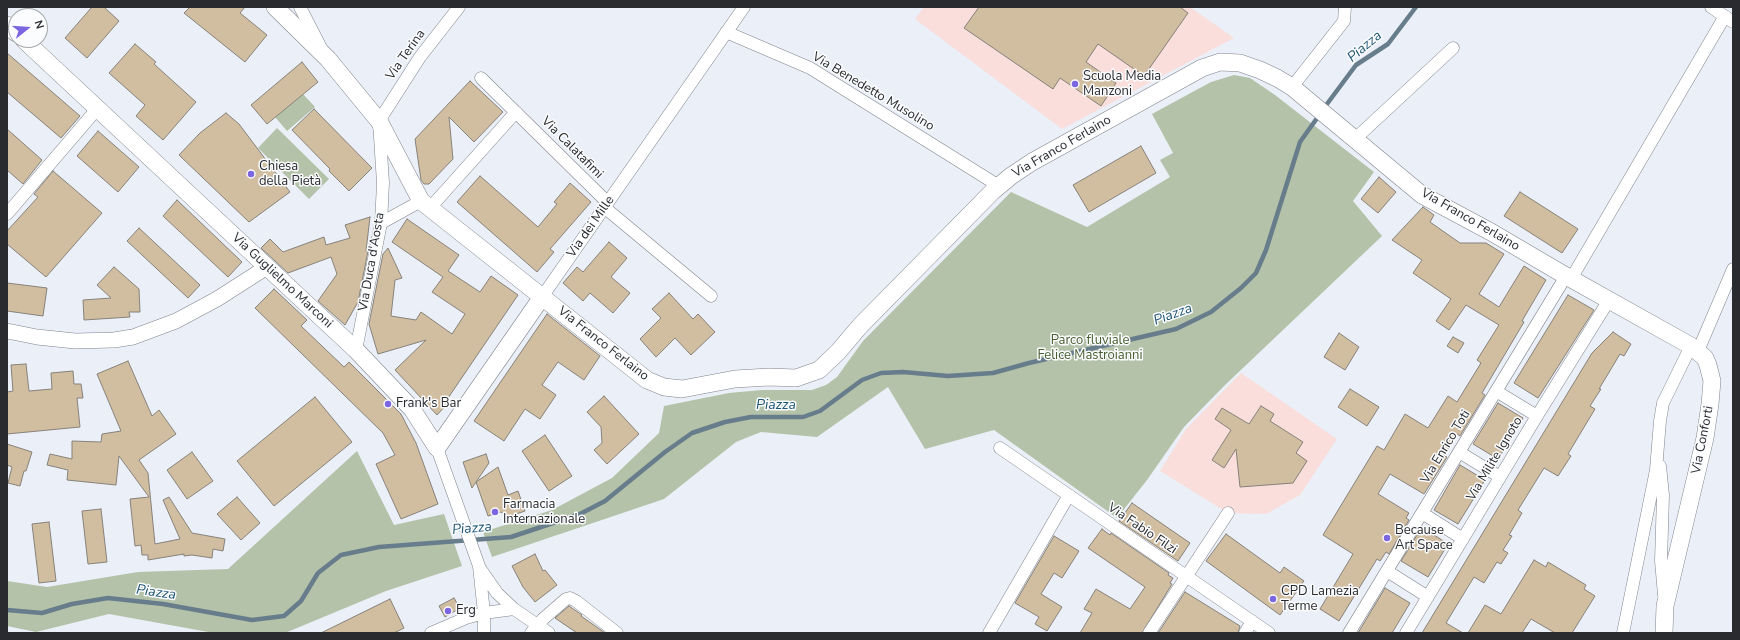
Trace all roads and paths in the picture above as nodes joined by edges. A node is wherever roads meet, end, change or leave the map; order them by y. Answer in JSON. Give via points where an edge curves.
{"nodes":[{"id":1,"x":275,"y":7,"type":"edge"},
{"id":2,"x":300,"y":7,"type":"edge"},
{"id":3,"x":459,"y":7,"type":"edge"},
{"id":4,"x":744,"y":7,"type":"edge"},
{"id":5,"x":1345,"y":7,"type":"edge"},
{"id":6,"x":1711,"y":7,"type":"edge"},
{"id":7,"x":1729,"y":19,"type":"edge"},
{"id":8,"x":726,"y":32,"type":"junction"},
{"id":9,"x":32,"y":48,"type":"edge"},
{"id":10,"x":1453,"y":48,"type":"dead end"},
{"id":11,"x":326,"y":56,"type":"junction"},
{"id":12,"x":481,"y":78,"type":"dead end"},
{"id":13,"x":1292,"y":88,"type":"junction"},
{"id":14,"x":97,"y":109,"type":"junction"},
{"id":15,"x":516,"y":112,"type":"junction"},
{"id":16,"x":379,"y":121,"type":"junction"},
{"id":17,"x":1356,"y":139,"type":"junction"},
{"id":18,"x":999,"y":186,"type":"junction"},
{"id":19,"x":426,"y":205,"type":"junction"},
{"id":20,"x":606,"y":205,"type":"junction"},
{"id":21,"x":7,"y":214,"type":"edge"},
{"id":22,"x":381,"y":223,"type":"junction"},
{"id":23,"x":267,"y":267,"type":"junction"},
{"id":24,"x":1733,"y":269,"type":"edge"},
{"id":25,"x":1568,"y":278,"type":"junction"},
{"id":26,"x":712,"y":296,"type":"dead end"},
{"id":27,"x":542,"y":297,"type":"junction"},
{"id":28,"x":1609,"y":300,"type":"junction"},
{"id":29,"x":7,"y":331,"type":"edge"},
{"id":30,"x":1695,"y":348,"type":"junction"},
{"id":31,"x":356,"y":350,"type":"junction"},
{"id":32,"x":1496,"y":391,"type":"junction"},
{"id":33,"x":1537,"y":416,"type":"junction"},
{"id":34,"x":1658,"y":447,"type":"junction"},
{"id":35,"x":437,"y":448,"type":"junction"},
{"id":36,"x":1000,"y":448,"type":"dead end"},
{"id":37,"x":1459,"y":452,"type":"junction"},
{"id":38,"x":1500,"y":477,"type":"junction"},
{"id":39,"x":1069,"y":496,"type":"junction"},
{"id":40,"x":1228,"y":513,"type":"dead end"},
{"id":41,"x":1422,"y":513,"type":"junction"},
{"id":42,"x":1463,"y":539,"type":"junction"},
{"id":43,"x":479,"y":566,"type":"junction"},
{"id":44,"x":1387,"y":571,"type":"junction"},
{"id":45,"x":1186,"y":576,"type":"junction"},
{"id":46,"x":1428,"y":597,"type":"junction"},
{"id":47,"x":1665,"y":606,"type":"junction"},
{"id":48,"x":514,"y":610,"type":"junction"},
{"id":49,"x":484,"y":613,"type":"junction"},
{"id":50,"x":1252,"y":621,"type":"junction"},
{"id":51,"x":534,"y":629,"type":"edge"},
{"id":52,"x":431,"y":633,"type":"edge"},
{"id":53,"x":484,"y":633,"type":"edge"},
{"id":54,"x":549,"y":633,"type":"edge"},
{"id":55,"x":617,"y":633,"type":"edge"},
{"id":56,"x":988,"y":633,"type":"edge"},
{"id":57,"x":1149,"y":633,"type":"edge"},
{"id":58,"x":1245,"y":633,"type":"edge"},
{"id":59,"x":1269,"y":633,"type":"edge"},
{"id":60,"x":1350,"y":633,"type":"edge"},
{"id":61,"x":1406,"y":633,"type":"edge"},
{"id":62,"x":1622,"y":633,"type":"edge"},
{"id":63,"x":1664,"y":633,"type":"edge"}],
"edges":[{"from":1,"to":11,"type":"main road"},
{"from":2,"to":11,"type":"street"},
{"from":3,"to":16,"type":"street","name":"Via Terina","via":[[420,57]]},
{"from":4,"to":8,"type":"street","name":"Via dei Mille"},
{"from":5,"to":13,"type":"street","via":[[1344,21]]},
{"from":6,"to":7,"type":"street"},
{"from":7,"to":25,"type":"street","name":"Via Enrico Toti"},
{"from":8,"to":18,"type":"street","name":"Via Benedetto Musolino","via":[[810,68]]},
{"from":8,"to":20,"type":"street","name":"Via dei Mille"},
{"from":9,"to":14,"type":"main road","name":"Via Guglielmo Marconi"},
{"from":10,"to":17,"type":"street"},
{"from":11,"to":16,"type":"main road"},
{"from":12,"to":15,"type":"street","name":"Via Calatafimi"},
{"from":13,"to":17,"type":"main road","name":"Via Franco Ferlaino"},
{"from":13,"to":18,"type":"main road","name":"Via Franco Ferlaino","via":[[1277,78],[1240,63],[1220,62],[1202,68],[1039,159]]},
{"from":14,"to":21,"type":"street"},
{"from":14,"to":23,"type":"main road","name":"Via Guglielmo Marconi"},
{"from":15,"to":19,"type":"street"},
{"from":15,"to":20,"type":"street","name":"Via Calatafimi"},
{"from":16,"to":19,"type":"main road"},
{"from":16,"to":22,"type":"street","name":"Via Duca d'Aosta","via":[[383,183]]},
{"from":17,"to":25,"type":"main road","name":"Via Franco Ferlaino","via":[[1422,195]]},
{"from":18,"to":27,"type":"main road","name":"Via Franco Ferlaino","via":[[860,326],[833,357],[819,370],[796,378],[735,379],[682,389],[664,387],[647,380]]},
{"from":19,"to":22,"type":"street"},
{"from":19,"to":27,"type":"main road","name":"Via Franco Ferlaino"},
{"from":20,"to":26,"type":"street","name":"Via Calatafimi"},
{"from":20,"to":27,"type":"street","name":"Via dei Mille"},
{"from":22,"to":31,"type":"street","name":"Via Duca d'Aosta"},
{"from":23,"to":29,"type":"street","via":[[217,299],[176,321],[132,337],[75,341]]},
{"from":23,"to":31,"type":"main road","name":"Via Guglielmo Marconi"},
{"from":24,"to":30,"type":"street"},
{"from":25,"to":28,"type":"main road","name":"Via Franco Ferlaino"},
{"from":25,"to":32,"type":"street","name":"Via Enrico Toti"},
{"from":27,"to":35,"type":"main road","name":"Via dei Mille"},
{"from":28,"to":30,"type":"main road","name":"Via Conforti"},
{"from":28,"to":33,"type":"street","name":"Via Milite Ignoto"},
{"from":30,"to":34,"type":"street","via":[[1664,403]]},
{"from":30,"to":47,"type":"main road","name":"Via Conforti","via":[[1705,358],[1711,374],[1710,404]]},
{"from":31,"to":35,"type":"main road","name":"Via Guglielmo Marconi","via":[[412,410]]},
{"from":32,"to":33,"type":"street"},
{"from":32,"to":37,"type":"street","name":"Via Enrico Toti"},
{"from":33,"to":38,"type":"street","name":"Via Milite Ignoto"},
{"from":34,"to":47,"type":"street","via":[[1663,495],[1661,561]]},
{"from":34,"to":62,"type":"street","via":[[1656,470]]},
{"from":35,"to":43,"type":"street","name":"Via Guglielmo Marconi"},
{"from":36,"to":39,"type":"street","name":"Via Fabio Filzi"},
{"from":37,"to":38,"type":"street"},
{"from":37,"to":41,"type":"street","name":"Via Enrico Toti"},
{"from":38,"to":42,"type":"street","name":"Via Milite Ignoto"},
{"from":39,"to":45,"type":"street","name":"Via Fabio Filzi"},
{"from":39,"to":56,"type":"street"},
{"from":40,"to":45,"type":"street"},
{"from":41,"to":42,"type":"street"},
{"from":41,"to":44,"type":"street","name":"Via Enrico Toti"},
{"from":42,"to":46,"type":"street","name":"Via Milite Ignoto"},
{"from":43,"to":48,"type":"street"},
{"from":43,"to":49,"type":"street"},
{"from":44,"to":46,"type":"street"},
{"from":44,"to":60,"type":"street","name":"Via Enrico Toti"},
{"from":45,"to":50,"type":"street","name":"Via Fabio Filzi"},
{"from":45,"to":57,"type":"street"},
{"from":46,"to":61,"type":"street","name":"Via Milite Ignoto"},
{"from":47,"to":63,"type":"main road","name":"Via Conforti"},
{"from":48,"to":49,"type":"street"},
{"from":48,"to":51,"type":"street"},
{"from":49,"to":52,"type":"street"},
{"from":49,"to":53,"type":"street"},
{"from":50,"to":58,"type":"street"},
{"from":50,"to":59,"type":"street","name":"Via Fabio Filzi"},
{"from":51,"to":54,"type":"street"},
{"from":51,"to":55,"type":"street","via":[[570,598]]}]}
